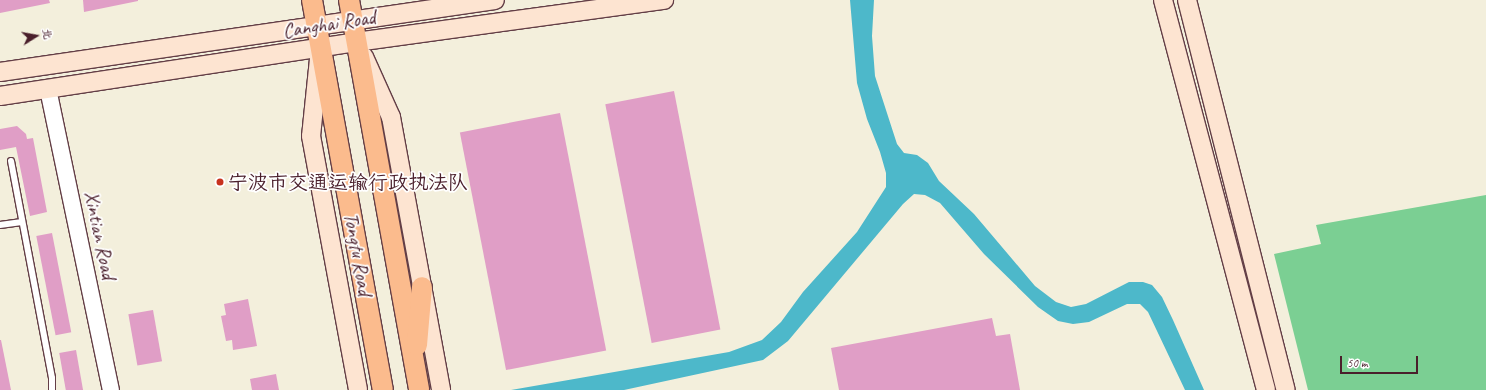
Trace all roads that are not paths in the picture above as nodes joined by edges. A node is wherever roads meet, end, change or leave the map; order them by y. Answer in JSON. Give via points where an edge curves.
{"nodes":[{"id":1,"x":312,"y":0,"type":"edge"},
{"id":2,"x":349,"y":0,"type":"edge"},
{"id":3,"x":495,"y":0,"type":"edge"},
{"id":4,"x":664,"y":0,"type":"edge"},
{"id":5,"x":1163,"y":0,"type":"edge"},
{"id":6,"x":1187,"y":0,"type":"edge"},
{"id":7,"x":353,"y":21,"type":"junction"},
{"id":8,"x":317,"y":26,"type":"junction"},
{"id":9,"x":356,"y":42,"type":"junction"},
{"id":10,"x":320,"y":48,"type":"junction"},
{"id":11,"x":0,"y":72,"type":"edge"},
{"id":12,"x":48,"y":89,"type":"junction"},
{"id":13,"x":0,"y":96,"type":"edge"},
{"id":14,"x":11,"y":161,"type":"dead end"},
{"id":15,"x":22,"y":222,"type":"junction"},
{"id":16,"x":0,"y":225,"type":"edge"},
{"id":17,"x":422,"y":288,"type":"junction"},
{"id":18,"x":417,"y":380,"type":"edge"},
{"id":19,"x":52,"y":390,"type":"edge"},
{"id":20,"x":111,"y":390,"type":"edge"},
{"id":21,"x":358,"y":390,"type":"edge"},
{"id":22,"x":383,"y":390,"type":"edge"},
{"id":23,"x":441,"y":390,"type":"edge"},
{"id":24,"x":1266,"y":390,"type":"edge"},
{"id":25,"x":1286,"y":390,"type":"edge"}],
"edges":[{"from":1,"to":8,"type":"main road","name":"Tongtu Road"},
{"from":2,"to":7,"type":"main road","name":"Tongtu Road"},
{"from":3,"to":7,"type":"main road","name":"Canghai Road"},
{"from":4,"to":9,"type":"main road","name":"Canghai Road"},
{"from":5,"to":24,"type":"main road"},
{"from":6,"to":25,"type":"main road"},
{"from":7,"to":8,"type":"main road","name":"Canghai Road"},
{"from":7,"to":9,"type":"main road","name":"Tongtu Road"},
{"from":8,"to":10,"type":"main road","name":"Tongtu Road"},
{"from":8,"to":11,"type":"main road","name":"Canghai Road"},
{"from":9,"to":10,"type":"main road","name":"Canghai Road"},
{"from":9,"to":17,"type":"main road","via":[[391,117]]},
{"from":9,"to":18,"type":"main road","name":"Tongtu Road"},
{"from":10,"to":12,"type":"main road","name":"Canghai Road"},
{"from":10,"to":21,"type":"main road","via":[[311,136]]},
{"from":10,"to":22,"type":"main road","name":"Tongtu Road"},
{"from":12,"to":13,"type":"main road","name":"Canghai Road"},
{"from":12,"to":20,"type":"street","name":"Xintian Road"},
{"from":14,"to":15,"type":"lane"},
{"from":15,"to":16,"type":"lane"},
{"from":15,"to":19,"type":"lane","via":[[52,378]]},
{"from":17,"to":18,"type":"main road"},
{"from":17,"to":23,"type":"main road"}]}
